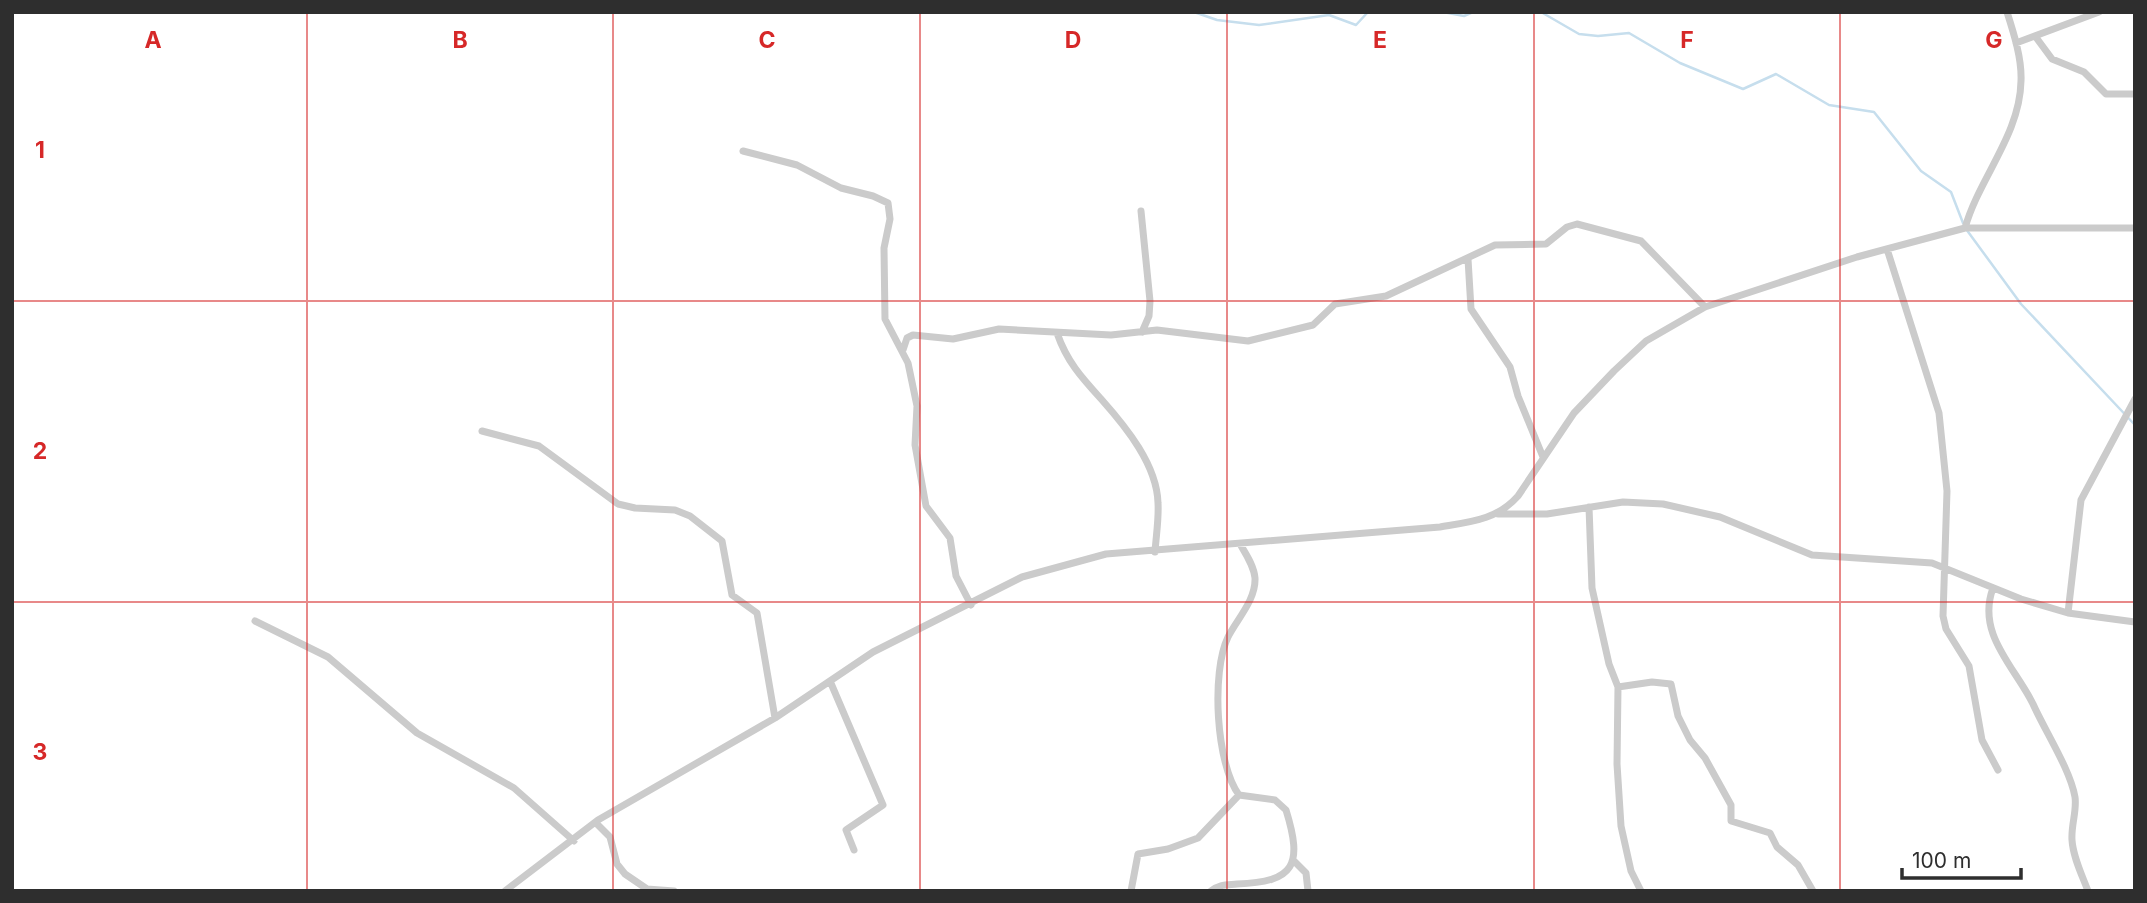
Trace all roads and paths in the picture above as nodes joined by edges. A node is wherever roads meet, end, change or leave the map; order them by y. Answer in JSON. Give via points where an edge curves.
{"nodes":[{"id":1,"x":2007,"y":12,"type":"edge"},
{"id":2,"x":2099,"y":12,"type":"edge"},
{"id":3,"x":2035,"y":36,"type":"junction"},
{"id":4,"x":2016,"y":43,"type":"junction"},
{"id":5,"x":2135,"y":94,"type":"edge"},
{"id":6,"x":743,"y":151,"type":"dead end"},
{"id":7,"x":1140,"y":211,"type":"dead end"},
{"id":8,"x":1965,"y":228,"type":"junction"},
{"id":9,"x":2135,"y":228,"type":"edge"},
{"id":10,"x":1887,"y":249,"type":"junction"},
{"id":11,"x":1468,"y":259,"type":"junction"},
{"id":12,"x":1705,"y":307,"type":"junction"},
{"id":13,"x":1142,"y":332,"type":"junction"},
{"id":14,"x":1057,"y":333,"type":"junction"},
{"id":15,"x":902,"y":350,"type":"junction"},
{"id":16,"x":2135,"y":399,"type":"edge"},
{"id":17,"x":482,"y":432,"type":"dead end"},
{"id":18,"x":1543,"y":457,"type":"junction"},
{"id":19,"x":1589,"y":507,"type":"junction"},
{"id":20,"x":1497,"y":514,"type":"junction"},
{"id":21,"x":1240,"y":544,"type":"junction"},
{"id":22,"x":1155,"y":552,"type":"junction"},
{"id":23,"x":1947,"y":568,"type":"junction"},
{"id":24,"x":1993,"y":588,"type":"junction"},
{"id":25,"x":971,"y":605,"type":"junction"},
{"id":26,"x":2068,"y":614,"type":"junction"},
{"id":27,"x":255,"y":621,"type":"dead end"},
{"id":28,"x":2135,"y":622,"type":"edge"},
{"id":29,"x":830,"y":681,"type":"junction"},
{"id":30,"x":1618,"y":687,"type":"junction"},
{"id":31,"x":775,"y":718,"type":"junction"},
{"id":32,"x":1998,"y":770,"type":"dead end"},
{"id":33,"x":1239,"y":795,"type":"junction"},
{"id":34,"x":596,"y":823,"type":"junction"},
{"id":35,"x":574,"y":841,"type":"junction"},
{"id":36,"x":854,"y":850,"type":"dead end"},
{"id":37,"x":1293,"y":860,"type":"junction"},
{"id":38,"x":505,"y":891,"type":"edge"},
{"id":39,"x":674,"y":891,"type":"edge"},
{"id":40,"x":1131,"y":891,"type":"edge"},
{"id":41,"x":1211,"y":891,"type":"edge"},
{"id":42,"x":1308,"y":891,"type":"edge"},
{"id":43,"x":1641,"y":891,"type":"edge"},
{"id":44,"x":1813,"y":891,"type":"edge"},
{"id":45,"x":2088,"y":891,"type":"edge"}],
"edges":[{"from":1,"to":4,"type":"street"},
{"from":2,"to":3,"type":"street"},
{"from":3,"to":4,"type":"street"},
{"from":3,"to":5,"type":"street","via":[[2052,59],[2087,73],[2106,94]]},
{"from":4,"to":8,"type":"street","via":[[2021,81],[2012,124]]},
{"from":6,"to":15,"type":"street","via":[[781,159],[841,188],[888,203],[884,311],[887,326]]},
{"from":7,"to":13,"type":"street","via":[[1150,301]]},
{"from":8,"to":9,"type":"street"},
{"from":8,"to":10,"type":"street"},
{"from":10,"to":12,"type":"street"},
{"from":10,"to":23,"type":"street","via":[[1939,413],[1947,491]]},
{"from":11,"to":12,"type":"street","via":[[1496,245],[1546,244],[1567,227],[1588,225],[1641,241]]},
{"from":11,"to":13,"type":"street","via":[[1386,296],[1335,304],[1313,325],[1262,338],[1248,341]]},
{"from":11,"to":18,"type":"street","via":[[1471,309],[1510,367]]},
{"from":12,"to":18,"type":"street","via":[[1646,341],[1580,405]]},
{"from":13,"to":14,"type":"street"},
{"from":14,"to":15,"type":"street","via":[[999,329],[953,339],[913,335]]},
{"from":14,"to":22,"type":"street","via":[[1073,369],[1104,402],[1150,467],[1158,504]]},
{"from":15,"to":25,"type":"street","via":[[918,406],[915,445],[926,506],[950,538],[956,576]]},
{"from":16,"to":26,"type":"street","via":[[2081,500]]},
{"from":17,"to":31,"type":"street","via":[[539,446],[618,504],[675,510],[717,536],[724,548],[732,594],[757,613]]},
{"from":18,"to":20,"type":"street","via":[[1518,496]]},
{"from":19,"to":20,"type":"street","via":[[1547,514]]},
{"from":19,"to":23,"type":"street","via":[[1623,502],[1663,504],[1720,517],[1812,555],[1932,563]]},
{"from":19,"to":30,"type":"street","via":[[1592,588]]},
{"from":20,"to":21,"type":"street","via":[[1440,527]]},
{"from":21,"to":22,"type":"street"},
{"from":21,"to":33,"type":"street","via":[[1253,569],[1254,584],[1226,642],[1217,706]]},
{"from":22,"to":25,"type":"street","via":[[1097,555],[1042,570]]},
{"from":23,"to":24,"type":"street"},
{"from":23,"to":32,"type":"street","via":[[1946,629],[1969,666],[1982,740]]},
{"from":24,"to":26,"type":"street"},
{"from":24,"to":45,"type":"street","via":[[1988,607],[1991,630],[2073,788],[2072,843]]},
{"from":25,"to":29,"type":"street","via":[[883,647]]},
{"from":26,"to":28,"type":"street"},
{"from":27,"to":35,"type":"street","via":[[328,657],[417,733],[514,788]]},
{"from":29,"to":31,"type":"street"},
{"from":29,"to":36,"type":"street","via":[[883,805],[846,830]]},
{"from":30,"to":43,"type":"street","via":[[1621,826],[1631,871]]},
{"from":30,"to":44,"type":"street","via":[[1671,684],[1678,716],[1728,800],[1731,821],[1770,833]]},
{"from":31,"to":34,"type":"street"},
{"from":33,"to":37,"type":"street","via":[[1283,804]]},
{"from":33,"to":40,"type":"street","via":[[1198,838],[1138,854]]},
{"from":34,"to":35,"type":"street"},
{"from":34,"to":39,"type":"street","via":[[610,837],[617,864],[625,874],[647,889]]},
{"from":35,"to":38,"type":"street"},
{"from":37,"to":41,"type":"street","via":[[1289,872],[1280,878],[1221,885]]},
{"from":37,"to":42,"type":"street","via":[[1306,873]]}]}
